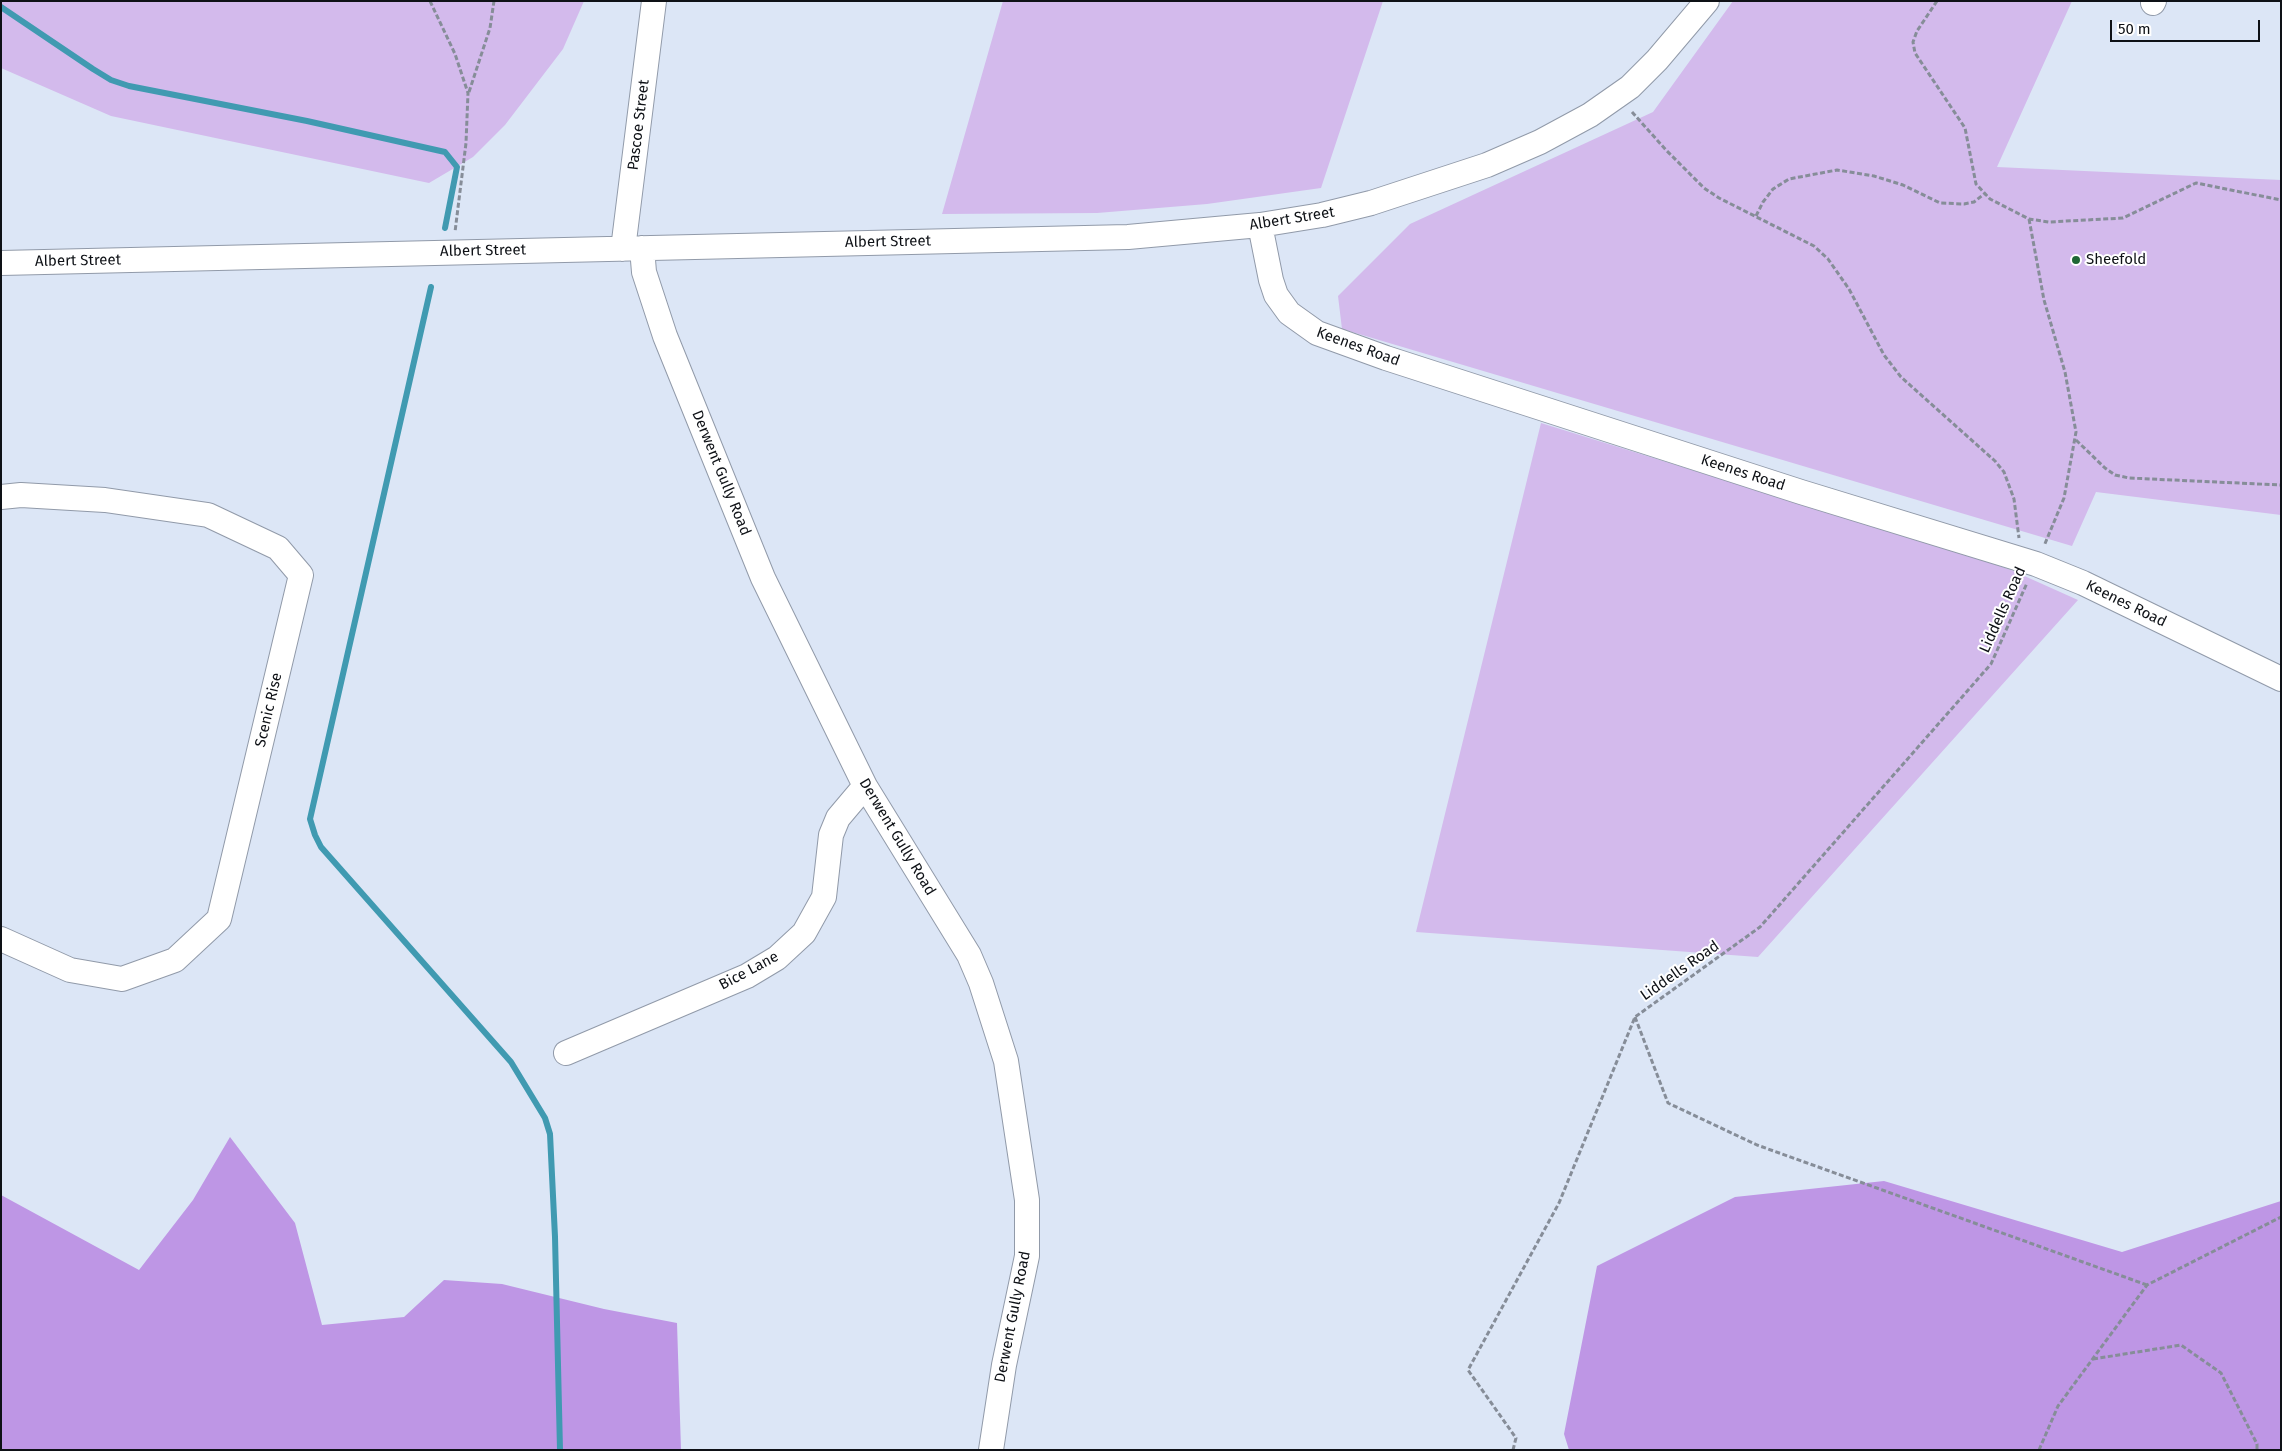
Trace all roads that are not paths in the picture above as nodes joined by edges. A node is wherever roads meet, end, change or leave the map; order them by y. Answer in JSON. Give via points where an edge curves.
{"nodes":[{"id":1,"x":654,"y":1,"type":"edge"},
{"id":2,"x":1707,"y":1,"type":"edge"},
{"id":3,"x":1260,"y":225,"type":"junction"},
{"id":4,"x":632,"y":248,"type":"junction"},
{"id":5,"x":1,"y":263,"type":"edge"},
{"id":6,"x":1,"y":497,"type":"edge"},
{"id":7,"x":2281,"y":679,"type":"edge"},
{"id":8,"x":865,"y":786,"type":"junction"},
{"id":9,"x":1,"y":939,"type":"edge"},
{"id":10,"x":566,"y":1053,"type":"dead end"},
{"id":11,"x":991,"y":1450,"type":"edge"}],
"edges":[{"from":1,"to":4,"type":"street","name":"Pascoe Street"},
{"from":2,"to":3,"type":"street","name":"Albert Street","via":[[1657,60],[1618,96],[1584,119],[1540,142],[1458,176],[1363,205]]},
{"from":3,"to":4,"type":"street","name":"Albert Street","via":[[1128,237]]},
{"from":3,"to":7,"type":"street","name":"Keenes Road","via":[[1276,295],[1289,313],[1317,333],[1782,486],[2028,562],[2083,583]]},
{"from":4,"to":5,"type":"street","name":"Albert Street"},
{"from":4,"to":8,"type":"street","name":"Derwent Gully Road","via":[[763,578]]},
{"from":6,"to":9,"type":"street","name":"Scenic Rise","via":[[21,495],[105,500],[208,515],[278,548],[301,576],[219,919],[175,960],[122,979],[70,970]]},
{"from":8,"to":10,"type":"street","name":"Bice Lane","via":[[838,818],[831,835],[824,897],[804,933],[777,958],[747,976]]},
{"from":8,"to":11,"type":"street","name":"Derwent Gully Road","via":[[969,955],[1006,1061],[1027,1200],[1027,1256],[1004,1365]]}]}
